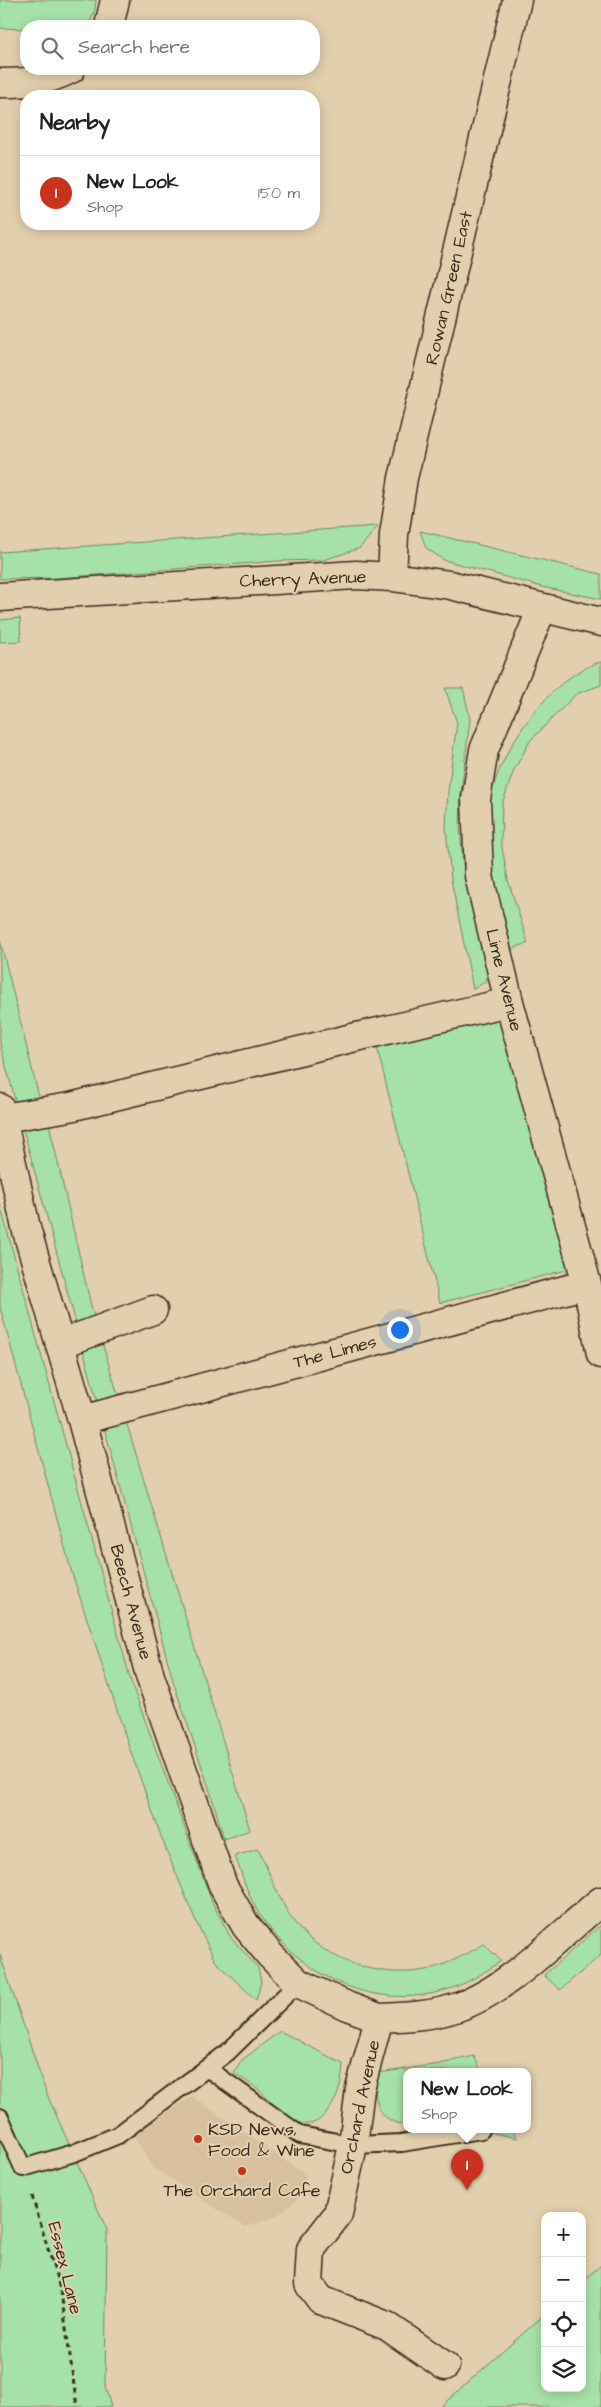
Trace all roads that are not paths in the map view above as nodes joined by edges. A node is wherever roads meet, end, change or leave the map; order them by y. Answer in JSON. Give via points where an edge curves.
{"nodes":[{"id":1,"x":115,"y":0,"type":"edge"},
{"id":2,"x":517,"y":0,"type":"edge"},
{"id":3,"x":110,"y":20,"type":"edge"},
{"id":4,"x":59,"y":75,"type":"edge"},
{"id":5,"x":0,"y":83,"type":"edge"},
{"id":6,"x":392,"y":577,"type":"junction"},
{"id":7,"x":0,"y":597,"type":"edge"},
{"id":8,"x":542,"y":608,"type":"junction"},
{"id":9,"x":601,"y":622,"type":"edge"},
{"id":10,"x":509,"y":1002,"type":"junction"},
{"id":11,"x":1,"y":1113,"type":"edge"},
{"id":12,"x":587,"y":1284,"type":"junction"},
{"id":13,"x":154,"y":1310,"type":"dead end"},
{"id":14,"x":60,"y":1344,"type":"junction"},
{"id":15,"x":601,"y":1354,"type":"edge"},
{"id":16,"x":82,"y":1420,"type":"junction"},
{"id":17,"x":601,"y":1901,"type":"edge"},
{"id":18,"x":298,"y":1983,"type":"junction"},
{"id":19,"x":379,"y":2018,"type":"junction"},
{"id":20,"x":207,"y":2068,"type":"junction"},
{"id":21,"x":0,"y":2117,"type":"edge"},
{"id":22,"x":463,"y":2133,"type":"edge"},
{"id":23,"x":353,"y":2145,"type":"junction"},
{"id":24,"x":445,"y":2366,"type":"dead end"}],
"edges":[{"from":1,"to":3,"type":"street"},
{"from":2,"to":6,"type":"street","name":"Rowan Green East","via":[[403,478],[394,535]]},
{"from":4,"to":5,"type":"street","via":[[29,83]]},
{"from":6,"to":7,"type":"street","name":"Cherry Avenue","via":[[309,577]]},
{"from":6,"to":8,"type":"street","name":"Cherry Avenue","via":[[450,585]]},
{"from":8,"to":9,"type":"street","name":"Cherry Avenue"},
{"from":8,"to":10,"type":"street","name":"Lime Avenue","via":[[484,750],[476,799],[479,876]]},
{"from":10,"to":11,"type":"street","via":[[70,1107]]},
{"from":10,"to":12,"type":"street","name":"Lime Avenue"},
{"from":11,"to":14,"type":"street","name":"Beech Avenue","via":[[26,1228]]},
{"from":12,"to":15,"type":"street","name":"Lime Avenue"},
{"from":12,"to":16,"type":"street","name":"The Limes"},
{"from":13,"to":14,"type":"street"},
{"from":14,"to":16,"type":"street","name":"Beech Avenue"},
{"from":16,"to":18,"type":"street","name":"Beech Avenue","via":[[150,1676],[223,1886],[246,1926]]},
{"from":17,"to":19,"type":"street","name":"Orchard Avenue","via":[[510,1977],[482,1996],[458,2008],[426,2015]]},
{"from":18,"to":19,"type":"street","name":"Beech Avenue"},
{"from":18,"to":20,"type":"lane","via":[[228,2052]]},
{"from":19,"to":23,"type":"street","name":"Orchard Avenue","via":[[360,2089]]},
{"from":20,"to":21,"type":"lane","via":[[118,2135],[74,2154],[23,2168]]},
{"from":20,"to":23,"type":"lane","via":[[300,2135]]},
{"from":22,"to":23,"type":"lane","via":[[402,2143]]},
{"from":23,"to":24,"type":"street","name":"Orchard Avenue","via":[[338,2214],[311,2249],[309,2284],[321,2300],[387,2326]]}]}
